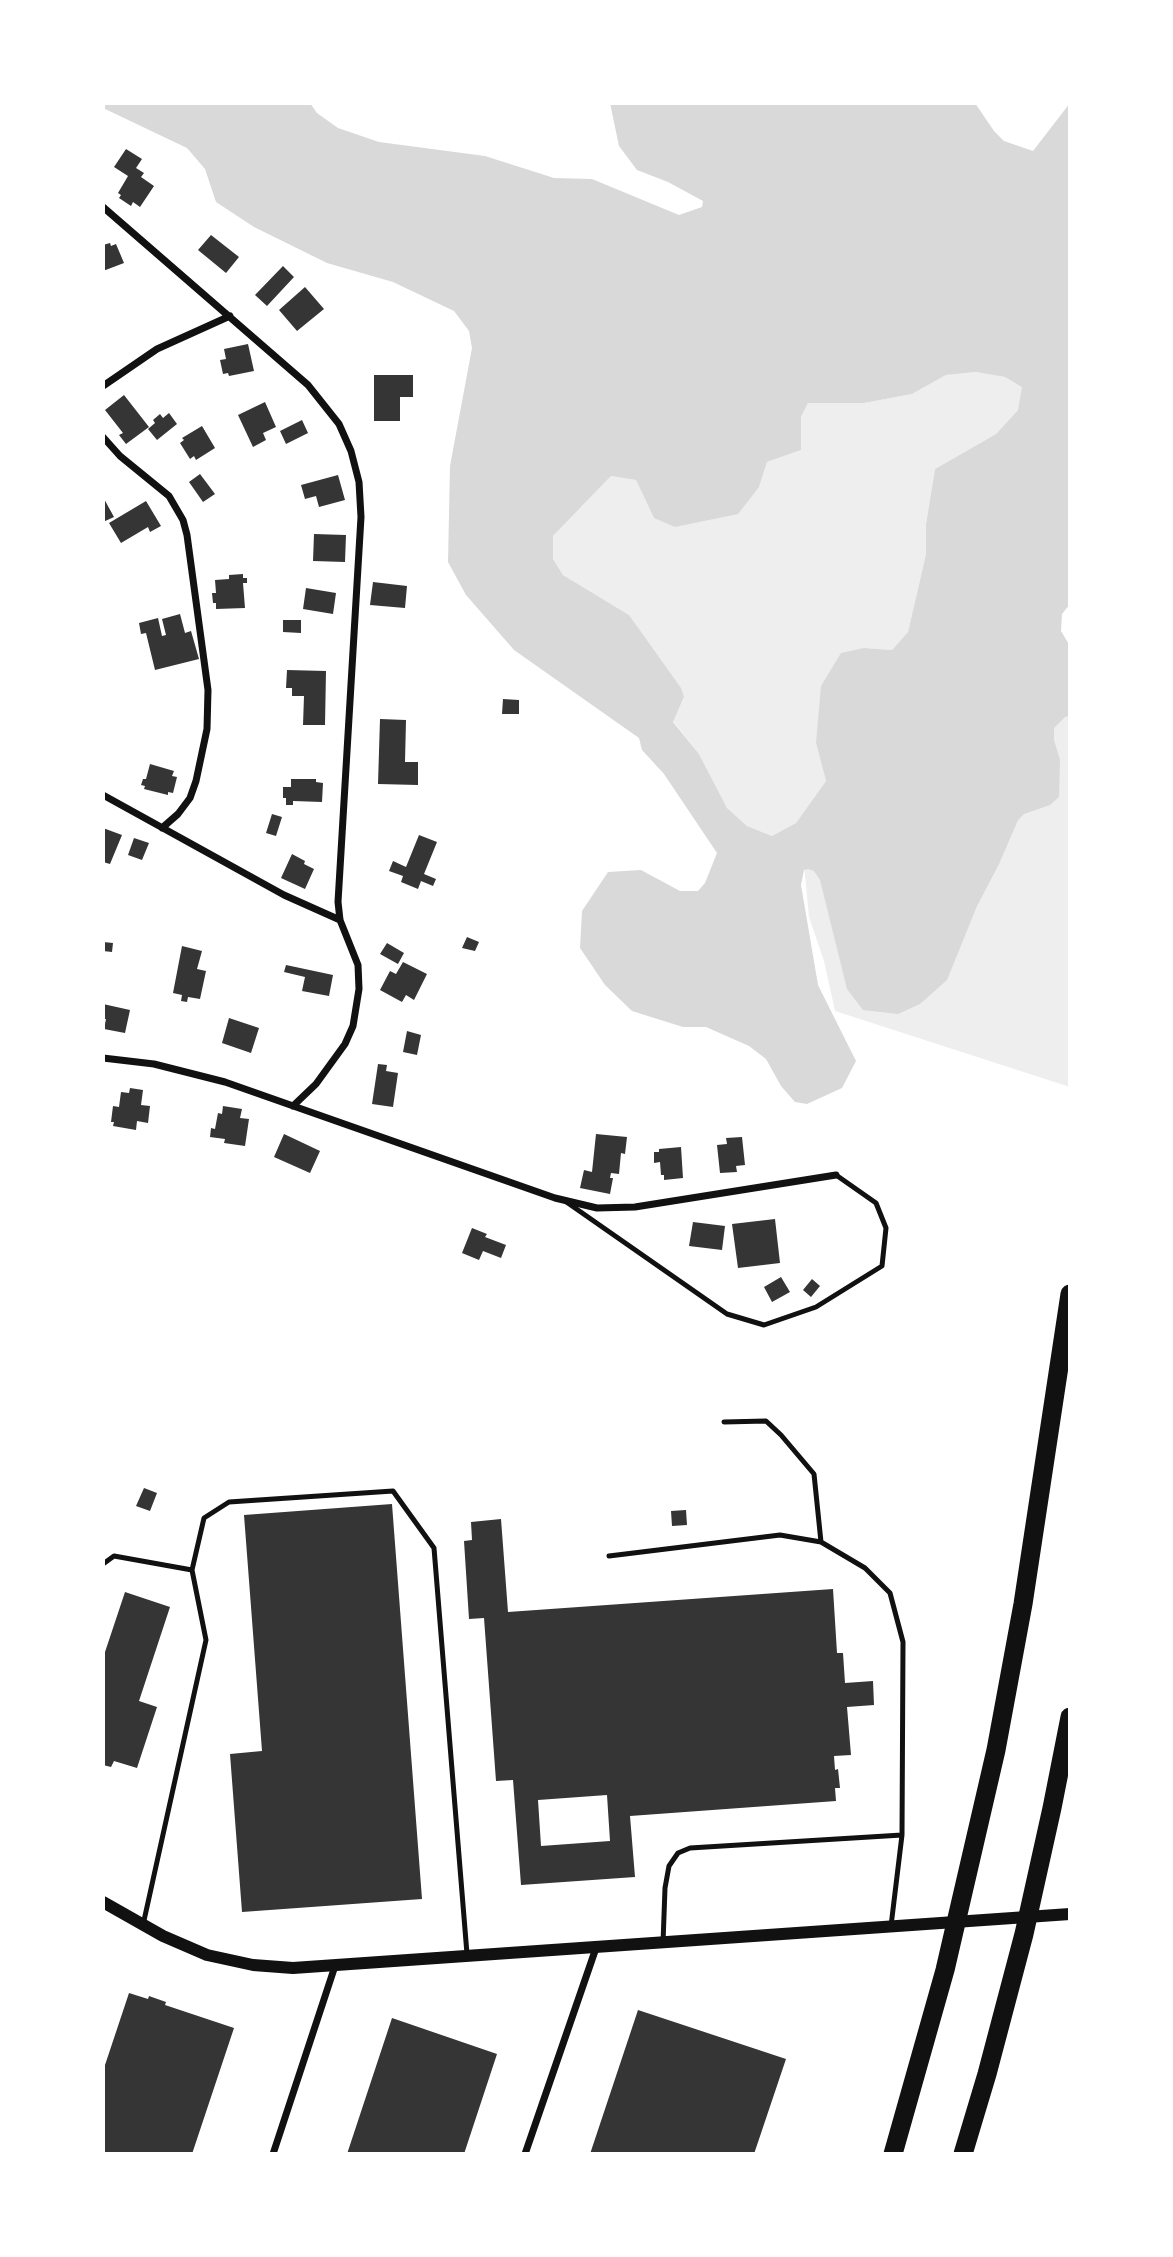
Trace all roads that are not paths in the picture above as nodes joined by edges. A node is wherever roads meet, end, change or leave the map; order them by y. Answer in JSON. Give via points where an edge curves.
{"nodes":[{"id":1,"x":103,"y":207,"type":"edge"},
{"id":2,"x":230,"y":316,"type":"junction"},
{"id":3,"x":103,"y":386,"type":"edge"},
{"id":4,"x":103,"y":437,"type":"edge"},
{"id":5,"x":103,"y":795,"type":"edge"},
{"id":6,"x":162,"y":828,"type":"junction"},
{"id":7,"x":340,"y":920,"type":"junction"},
{"id":8,"x":103,"y":1058,"type":"edge"},
{"id":9,"x":293,"y":1106,"type":"junction"},
{"id":10,"x":836,"y":1175,"type":"joint"},
{"id":11,"x":563,"y":1200,"type":"junction"},
{"id":12,"x":1070,"y":1294,"type":"edge"},
{"id":13,"x":724,"y":1422,"type":"dead end"},
{"id":14,"x":821,"y":1542,"type":"junction"},
{"id":15,"x":609,"y":1556,"type":"dead end"},
{"id":16,"x":103,"y":1564,"type":"edge"},
{"id":17,"x":192,"y":1570,"type":"junction"},
{"id":18,"x":1070,"y":1717,"type":"edge"},
{"id":19,"x":902,"y":1835,"type":"junction"},
{"id":20,"x":103,"y":1902,"type":"edge"},
{"id":21,"x":1070,"y":1914,"type":"edge"},
{"id":22,"x":143,"y":1926,"type":"junction"},
{"id":23,"x":891,"y":1926,"type":"junction"},
{"id":24,"x":663,"y":1943,"type":"junction"},
{"id":25,"x":596,"y":1948,"type":"junction"},
{"id":26,"x":467,"y":1957,"type":"junction"},
{"id":27,"x":335,"y":1966,"type":"junction"},
{"id":28,"x":272,"y":2154,"type":"edge"},
{"id":29,"x":525,"y":2154,"type":"edge"},
{"id":30,"x":893,"y":2154,"type":"edge"},
{"id":31,"x":963,"y":2154,"type":"edge"}],
"edges":[{"from":1,"to":2,"type":"street"},
{"from":2,"to":3,"type":"street","via":[[157,349]]},
{"from":2,"to":7,"type":"street","via":[[308,385],[339,424],[359,482],[361,517]]},
{"from":4,"to":6,"type":"street","via":[[169,496],[187,535],[208,690],[207,729],[190,798]]},
{"from":5,"to":6,"type":"street"},
{"from":6,"to":7,"type":"street","via":[[284,895]]},
{"from":7,"to":9,"type":"street","via":[[360,978],[353,1026],[336,1059]]},
{"from":8,"to":9,"type":"street","via":[[190,1072]]},
{"from":9,"to":11,"type":"street"},
{"from":10,"to":11,"type":"street","via":[[617,1209]]},
{"from":10,"to":11,"type":"lane","via":[[876,1203],[886,1228],[882,1266],[817,1307],[764,1325],[727,1314]]},
{"from":12,"to":30,"type":"highway","via":[[1013,1660],[970,1870]]},
{"from":13,"to":14,"type":"lane","via":[[765,1421],[814,1474]]},
{"from":14,"to":15,"type":"lane","via":[[780,1535]]},
{"from":14,"to":19,"type":"lane","via":[[865,1567],[890,1593],[903,1642]]},
{"from":16,"to":17,"type":"lane","via":[[114,1556]]},
{"from":17,"to":22,"type":"lane","via":[[206,1640]]},
{"from":17,"to":26,"type":"lane","via":[[204,1518],[229,1502],[393,1491],[434,1548]]},
{"from":18,"to":31,"type":"highway","via":[[1016,1966]]},
{"from":19,"to":23,"type":"lane"},
{"from":19,"to":24,"type":"lane","via":[[690,1848],[678,1853],[665,1888]]},
{"from":20,"to":22,"type":"street"},
{"from":21,"to":23,"type":"street"},
{"from":22,"to":27,"type":"street","via":[[230,1961],[293,1968]]},
{"from":23,"to":24,"type":"street"},
{"from":24,"to":25,"type":"street"},
{"from":25,"to":26,"type":"street"},
{"from":25,"to":29,"type":"street"},
{"from":26,"to":27,"type":"street"},
{"from":27,"to":28,"type":"street"}]}
